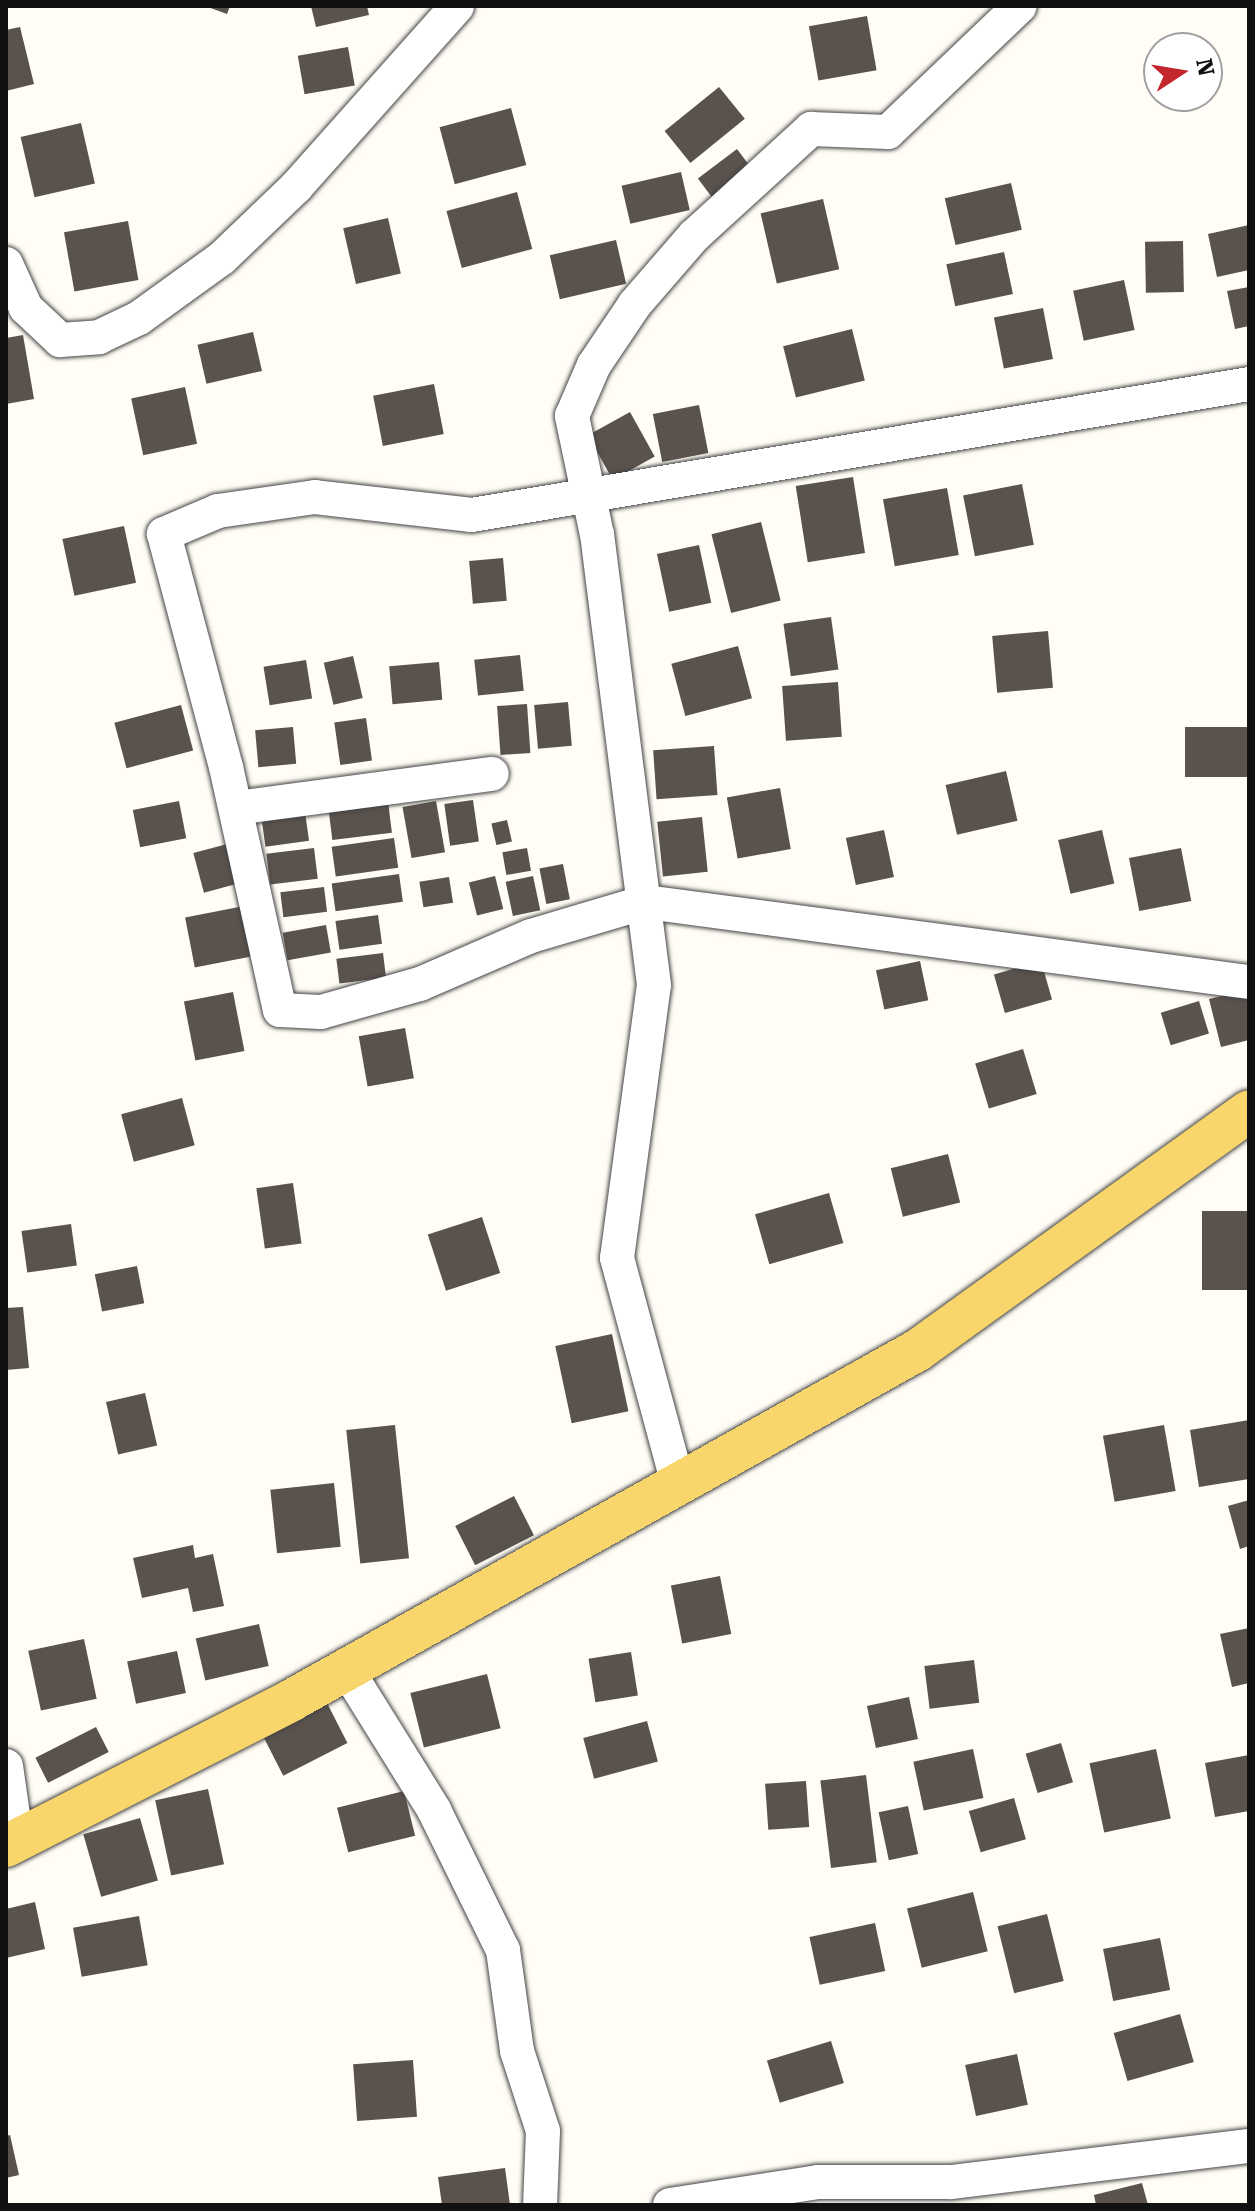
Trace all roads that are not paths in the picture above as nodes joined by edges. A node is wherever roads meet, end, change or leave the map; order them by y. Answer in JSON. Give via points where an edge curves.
{"nodes":[{"id":1,"x":457,"y":6,"type":"edge"},
{"id":2,"x":1020,"y":6,"type":"edge"},
{"id":3,"x":8,"y":273,"type":"edge"},
{"id":4,"x":1249,"y":384,"type":"edge"},
{"id":5,"x":590,"y":497,"type":"junction"},
{"id":6,"x":492,"y":774,"type":"dead end"},
{"id":7,"x":236,"y":808,"type":"junction"},
{"id":8,"x":646,"y":902,"type":"junction"},
{"id":9,"x":1249,"y":982,"type":"edge"},
{"id":10,"x":1249,"y":1111,"type":"edge"},
{"id":11,"x":678,"y":1484,"type":"junction"},
{"id":12,"x":347,"y":1670,"type":"junction"},
{"id":13,"x":6,"y":1766,"type":"edge"},
{"id":14,"x":12,"y":1845,"type":"edge"},
{"id":15,"x":1249,"y":2146,"type":"edge"},
{"id":16,"x":540,"y":2205,"type":"edge"},
{"id":17,"x":670,"y":2205,"type":"edge"}],
"edges":[{"from":1,"to":3,"type":"street","via":[[296,187],[222,258],[139,318],[99,337],[60,340],[43,331]]},
{"from":2,"to":5,"type":"street","via":[[888,132],[811,129],[694,236],[635,304],[594,365],[572,416]]},
{"from":4,"to":5,"type":"street"},
{"from":5,"to":7,"type":"street","via":[[472,515],[315,497],[218,511],[164,534]]},
{"from":5,"to":8,"type":"street"},
{"from":6,"to":7,"type":"street"},
{"from":7,"to":8,"type":"street","via":[[280,1010],[321,1012],[420,984],[531,936]]},
{"from":8,"to":9,"type":"street"},
{"from":8,"to":11,"type":"street","via":[[654,985],[617,1258]]},
{"from":10,"to":11,"type":"main road","via":[[918,1350]]},
{"from":11,"to":12,"type":"main road"},
{"from":12,"to":14,"type":"main road"},
{"from":12,"to":16,"type":"street","via":[[434,1810],[503,1950],[517,2051],[543,2131]]},
{"from":13,"to":14,"type":"street"},
{"from":15,"to":17,"type":"street","via":[[951,2182],[818,2182]]}]}
